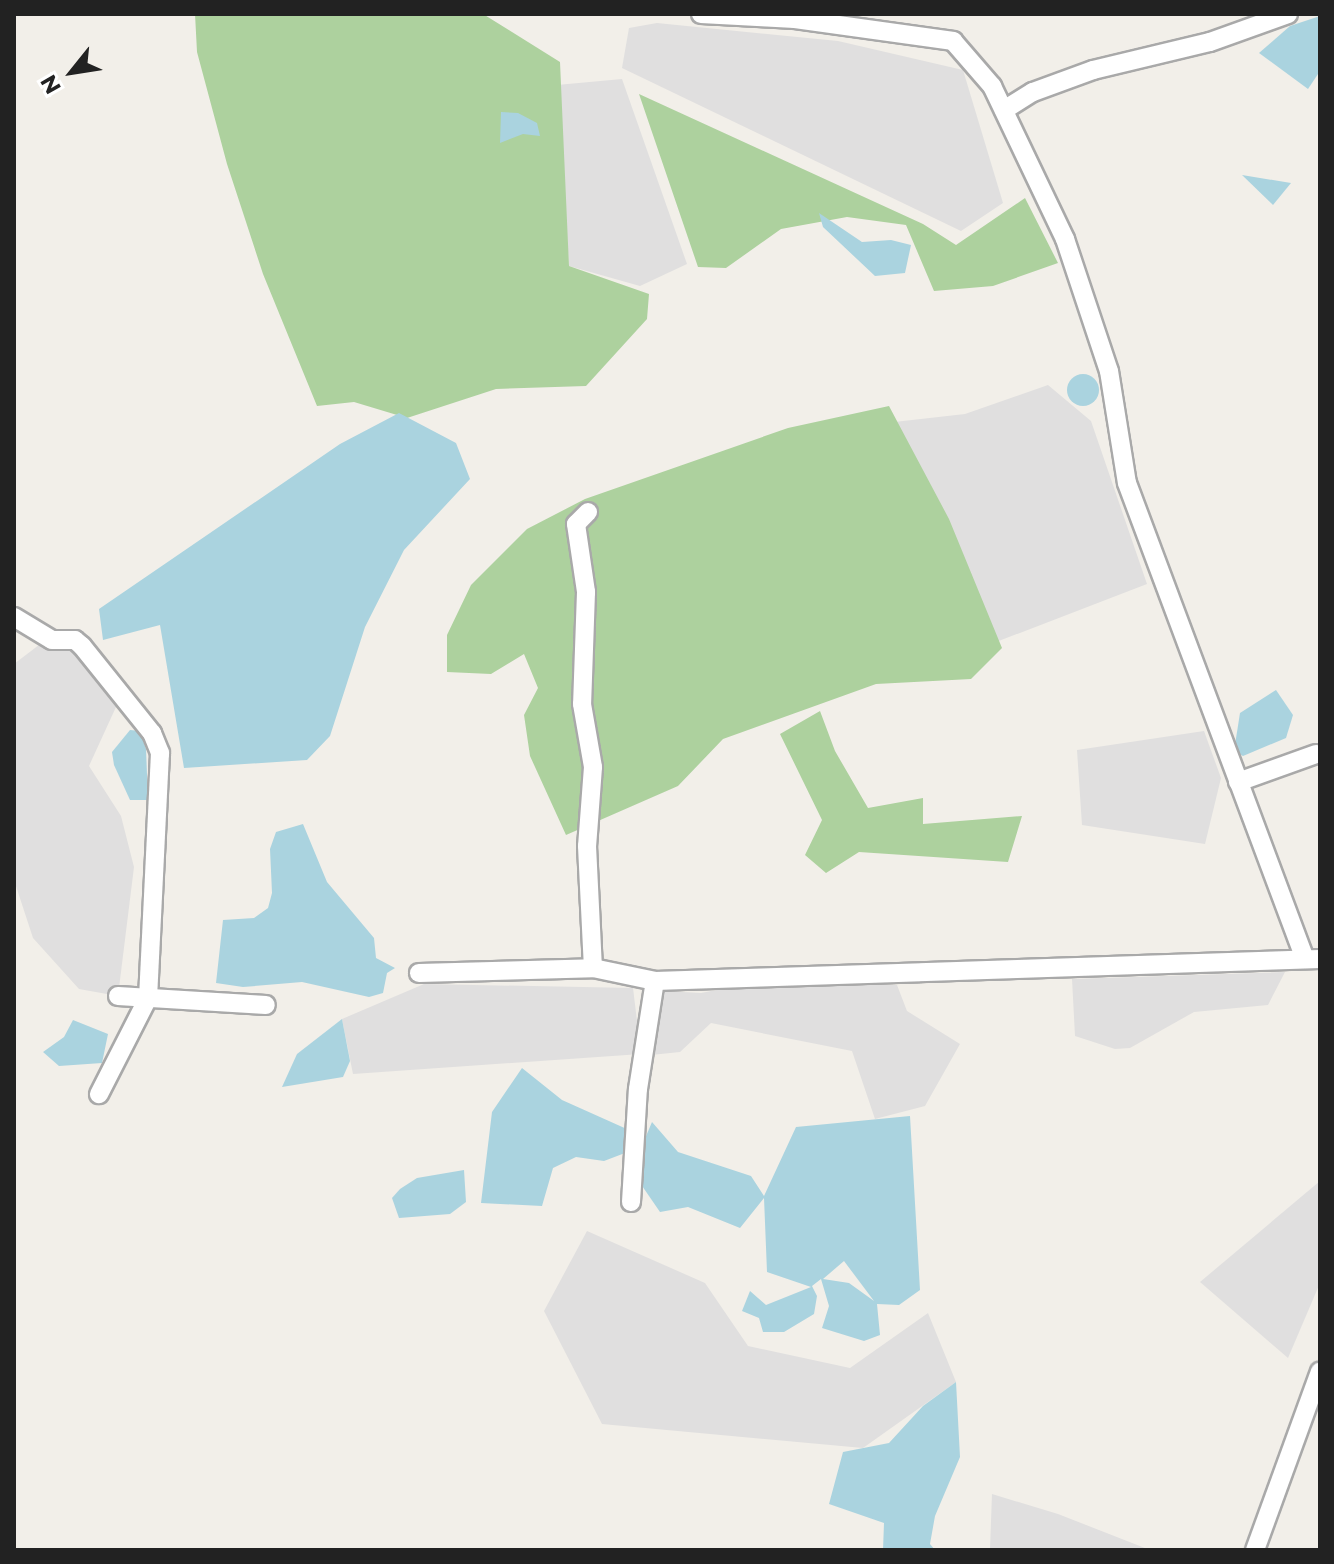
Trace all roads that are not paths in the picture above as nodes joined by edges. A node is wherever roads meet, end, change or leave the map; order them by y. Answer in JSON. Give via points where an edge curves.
{"nodes":[{"id":1,"x":701,"y":14,"type":"edge"},
{"id":2,"x":1288,"y":14,"type":"edge"},
{"id":3,"x":1004,"y":110,"type":"junction"},
{"id":4,"x":588,"y":512,"type":"dead end"},
{"id":5,"x":14,"y":617,"type":"edge"},
{"id":6,"x":1316,"y":754,"type":"dead end"},
{"id":7,"x":1238,"y":782,"type":"junction"},
{"id":8,"x":1312,"y":959,"type":"edge"},
{"id":9,"x":593,"y":968,"type":"junction"},
{"id":10,"x":419,"y":973,"type":"dead end"},
{"id":11,"x":655,"y":981,"type":"junction"},
{"id":12,"x":118,"y":996,"type":"dead end"},
{"id":13,"x":148,"y":998,"type":"junction"},
{"id":14,"x":266,"y":1005,"type":"dead end"},
{"id":15,"x":99,"y":1094,"type":"dead end"},
{"id":16,"x":631,"y":1202,"type":"dead end"},
{"id":17,"x":1320,"y":1371,"type":"edge"},
{"id":18,"x":1255,"y":1550,"type":"edge"}],
"edges":[{"from":1,"to":3,"type":"street","via":[[795,19],[953,41],[977,64]]},
{"from":2,"to":3,"type":"street","via":[[1210,42],[1093,70],[1033,92]]},
{"from":3,"to":7,"type":"street","via":[[1075,266],[1109,371],[1127,483]]},
{"from":4,"to":9,"type":"street","via":[[576,524],[586,592],[582,704],[593,767],[587,846]]},
{"from":5,"to":13,"type":"street","via":[[52,640],[75,640],[82,646],[152,733],[160,753]]},
{"from":6,"to":7,"type":"street"},
{"from":7,"to":8,"type":"street"},
{"from":8,"to":11,"type":"street","via":[[1015,973]]},
{"from":9,"to":10,"type":"street"},
{"from":9,"to":11,"type":"street"},
{"from":11,"to":16,"type":"street","via":[[638,1089]]},
{"from":12,"to":13,"type":"street"},
{"from":13,"to":14,"type":"street"},
{"from":13,"to":15,"type":"street"},
{"from":17,"to":18,"type":"street"}]}
